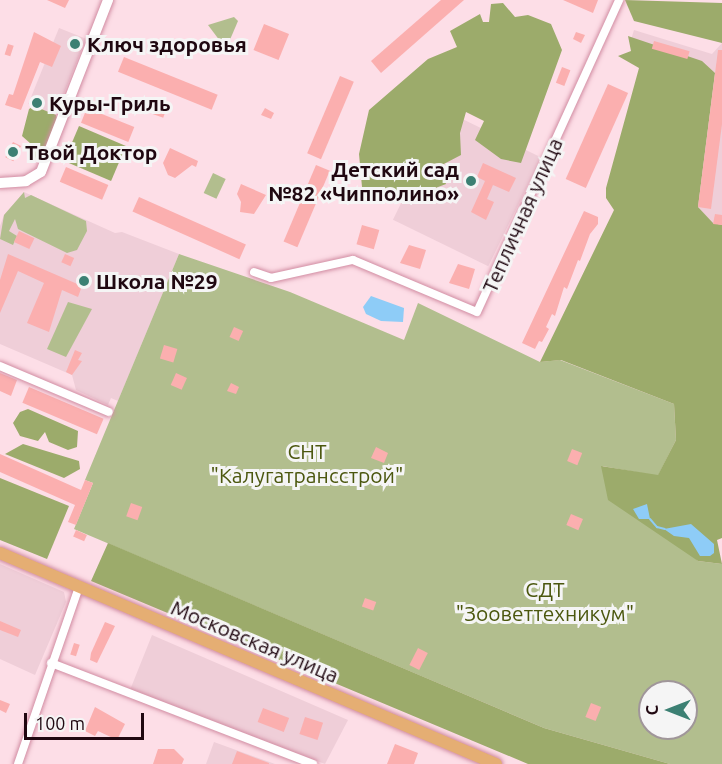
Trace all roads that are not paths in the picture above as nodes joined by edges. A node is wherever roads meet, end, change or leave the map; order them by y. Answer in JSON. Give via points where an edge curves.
{"nodes":[{"id":1,"x":108,"y":0,"type":"edge"},
{"id":2,"x":619,"y":0,"type":"edge"},
{"id":3,"x":0,"y":183,"type":"edge"},
{"id":4,"x":254,"y":272,"type":"dead end"},
{"id":5,"x":0,"y":366,"type":"edge"},
{"id":6,"x":109,"y":412,"type":"dead end"},
{"id":7,"x":0,"y":553,"type":"edge"},
{"id":8,"x":79,"y":587,"type":"junction"},
{"id":9,"x":51,"y":663,"type":"junction"},
{"id":10,"x":18,"y":764,"type":"edge"},
{"id":11,"x":313,"y":764,"type":"edge"},
{"id":12,"x":496,"y":764,"type":"edge"}],
"edges":[{"from":1,"to":3,"type":"street","via":[[41,172],[27,181]]},
{"from":2,"to":4,"type":"street","name":"Тепличная улица","via":[[477,312],[353,260],[271,278]]},
{"from":5,"to":6,"type":"street"},
{"from":7,"to":8,"type":"main road","name":"Московская улица"},
{"from":8,"to":9,"type":"street"},
{"from":8,"to":12,"type":"main road","name":"Московская улица"},
{"from":9,"to":10,"type":"street"},
{"from":9,"to":11,"type":"street"}]}
